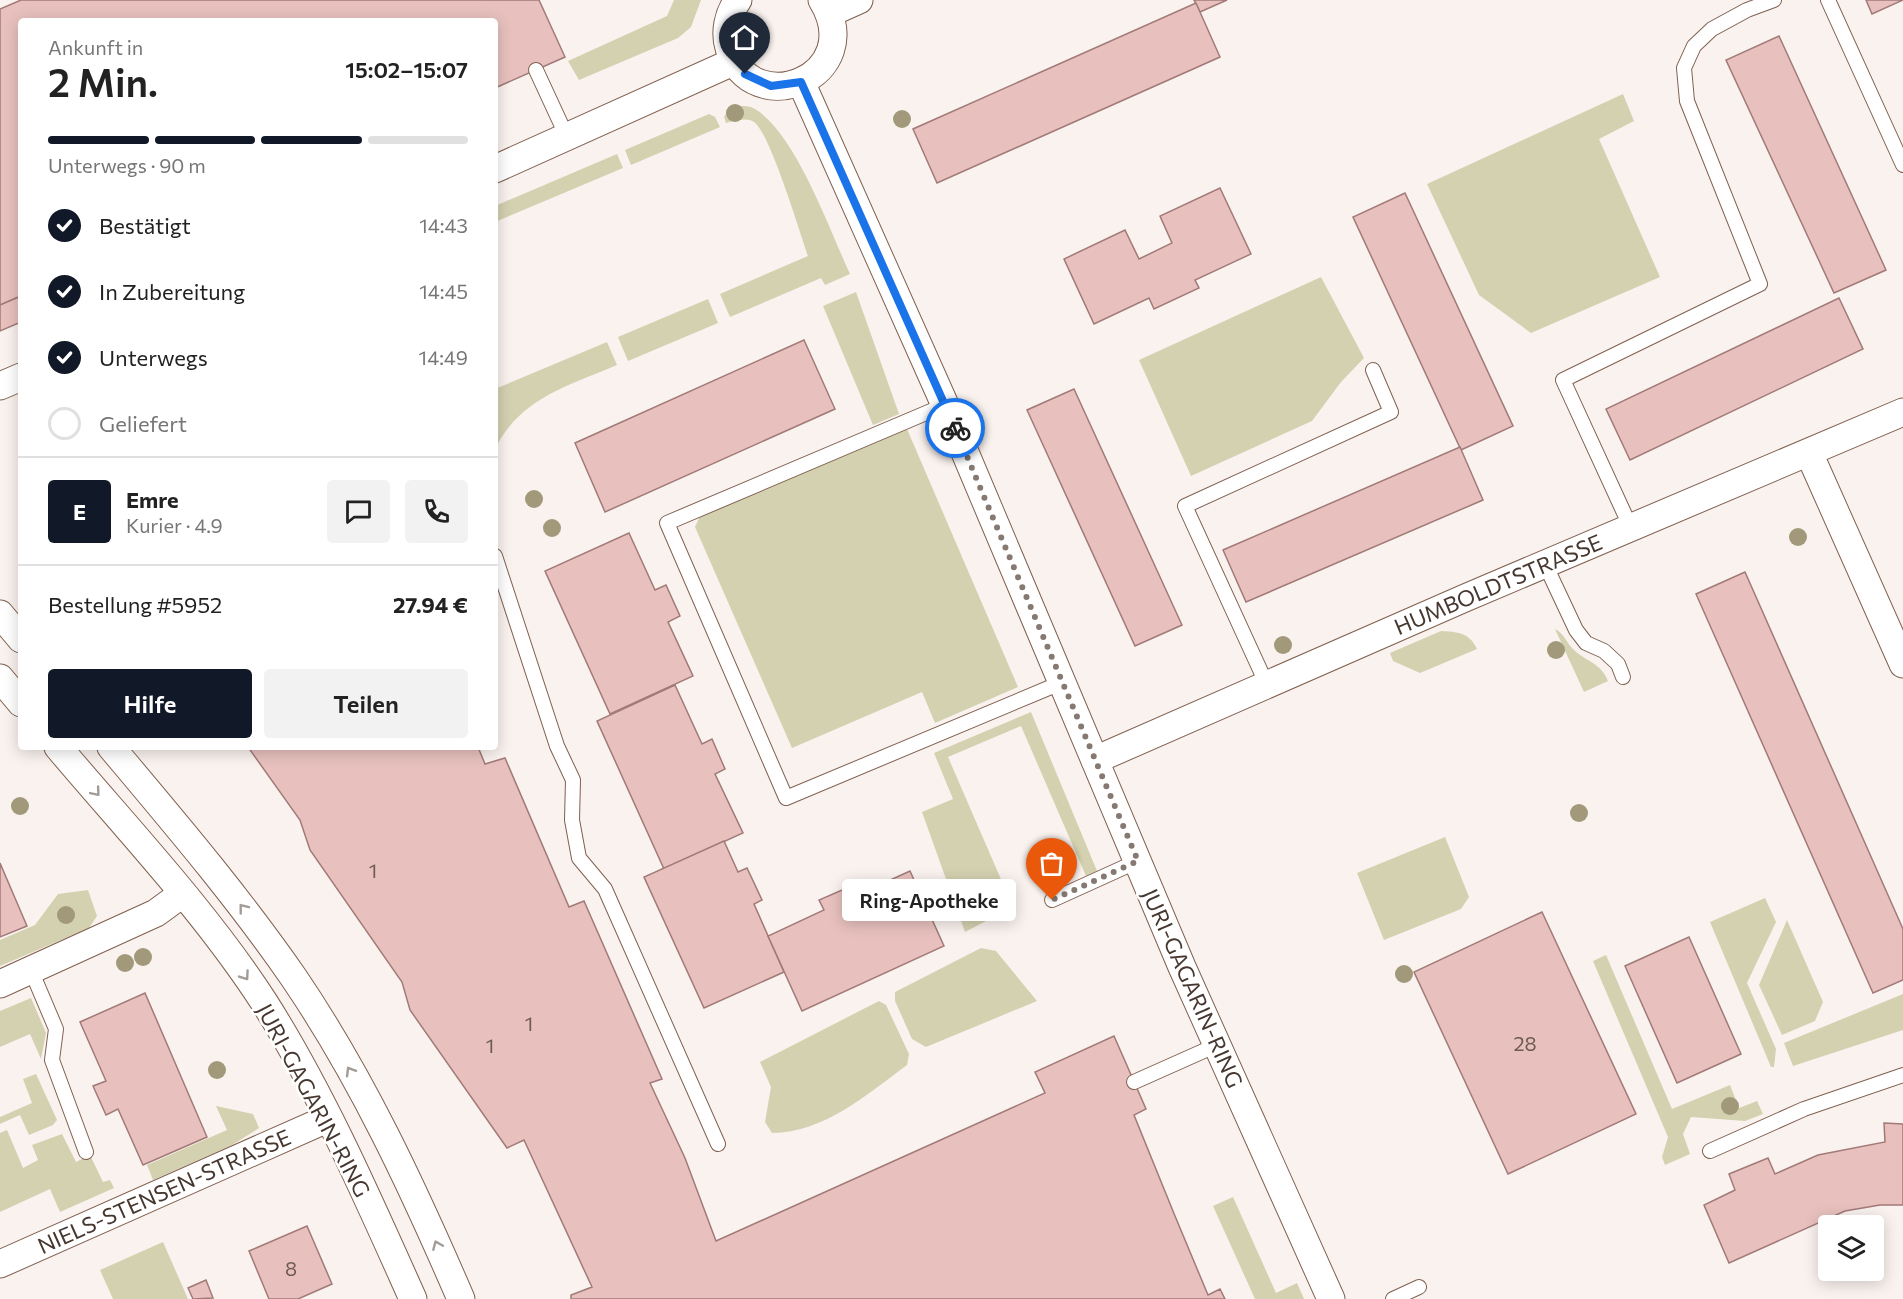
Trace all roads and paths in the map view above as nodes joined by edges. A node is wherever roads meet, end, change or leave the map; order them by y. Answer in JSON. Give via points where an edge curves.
{"nodes":[{"id":1,"x":738,"y":0,"type":"edge"},
{"id":2,"x":859,"y":0,"type":"edge"},
{"id":3,"x":1774,"y":0,"type":"edge"},
{"id":4,"x":1828,"y":0,"type":"edge"},
{"id":5,"x":826,"y":6,"type":"edge"},
{"id":6,"x":735,"y":61,"type":"junction"},
{"id":7,"x":536,"y":70,"type":"dead end"},
{"id":8,"x":801,"y":82,"type":"junction"},
{"id":9,"x":567,"y":137,"type":"junction"},
{"id":10,"x":1903,"y":165,"type":"edge"},
{"id":11,"x":498,"y":168,"type":"edge"},
{"id":12,"x":1373,"y":370,"type":"dead end"},
{"id":13,"x":18,"y":378,"type":"edge"},
{"id":14,"x":0,"y":386,"type":"edge"},
{"id":15,"x":945,"y":405,"type":"junction"},
{"id":16,"x":1903,"y":412,"type":"edge"},
{"id":17,"x":1809,"y":453,"type":"junction"},
{"id":18,"x":1631,"y":528,"type":"junction"},
{"id":19,"x":1545,"y":564,"type":"junction"},
{"id":20,"x":498,"y":565,"type":"edge"},
{"id":21,"x":0,"y":614,"type":"edge"},
{"id":22,"x":18,"y":635,"type":"edge"},
{"id":23,"x":1903,"y":664,"type":"edge"},
{"id":24,"x":1623,"y":677,"type":"dead end"},
{"id":25,"x":0,"y":678,"type":"edge"},
{"id":26,"x":1063,"y":682,"type":"junction"},
{"id":27,"x":1267,"y":685,"type":"junction"},
{"id":28,"x":18,"y":699,"type":"edge"},
{"id":29,"x":61,"y":750,"type":"edge"},
{"id":30,"x":114,"y":750,"type":"edge"},
{"id":31,"x":1095,"y":760,"type":"junction"},
{"id":32,"x":1138,"y":861,"type":"junction"},
{"id":33,"x":182,"y":894,"type":"junction"},
{"id":34,"x":1052,"y":900,"type":"dead end"},
{"id":35,"x":31,"y":970,"type":"junction"},
{"id":36,"x":0,"y":984,"type":"edge"},
{"id":37,"x":1217,"y":1045,"type":"junction"},
{"id":38,"x":1903,"y":1075,"type":"edge"},
{"id":39,"x":1134,"y":1082,"type":"dead end"},
{"id":40,"x":327,"y":1119,"type":"junction"},
{"id":41,"x":718,"y":1143,"type":"dead end"},
{"id":42,"x":1710,"y":1151,"type":"dead end"},
{"id":43,"x":86,"y":1152,"type":"dead end"},
{"id":44,"x":0,"y":1264,"type":"edge"},
{"id":45,"x":1419,"y":1287,"type":"dead end"},
{"id":46,"x":413,"y":1299,"type":"edge"},
{"id":47,"x":460,"y":1299,"type":"edge"},
{"id":48,"x":1330,"y":1299,"type":"edge"},
{"id":49,"x":1393,"y":1299,"type":"edge"}],
"edges":[{"from":1,"to":6,"type":"street","via":[[727,28],[727,42]]},
{"from":2,"to":5,"type":"street"},
{"from":3,"to":18,"type":"lane","via":[[1712,29],[1694,46],[1684,68],[1687,101],[1760,284],[1563,380]]},
{"from":4,"to":10,"type":"lane"},
{"from":5,"to":8,"type":"street","via":[[834,31],[829,55],[816,73]]},
{"from":6,"to":8,"type":"street","via":[[745,74],[762,83],[786,86]]},
{"from":6,"to":9,"type":"street"},
{"from":7,"to":9,"type":"lane"},
{"from":8,"to":15,"type":"street","name":"JURI-GAGARIN-RING"},
{"from":9,"to":11,"type":"street"},
{"from":12,"to":27,"type":"lane","via":[[1391,412],[1185,506]]},
{"from":13,"to":14,"type":"street"},
{"from":15,"to":26,"type":"street","name":"JURI-GAGARIN-RING"},
{"from":15,"to":26,"type":"lane","via":[[667,523],[786,798]]},
{"from":16,"to":17,"type":"street","name":"HUMBOLDTSTRASSE"},
{"from":17,"to":18,"type":"street","name":"HUMBOLDTSTRASSE"},
{"from":17,"to":23,"type":"street"},
{"from":18,"to":19,"type":"street","name":"HUMBOLDTSTRASSE"},
{"from":19,"to":24,"type":"lane","via":[[1576,630],[1586,643],[1604,651],[1618,664]]},
{"from":19,"to":27,"type":"street","name":"HUMBOLDTSTRASSE"},
{"from":20,"to":41,"type":"lane","via":[[557,746],[573,780],[572,820],[579,858],[606,889]]},
{"from":21,"to":22,"type":"street"},
{"from":25,"to":28,"type":"street"},
{"from":26,"to":31,"type":"street","name":"JURI-GAGARIN-RING"},
{"from":27,"to":31,"type":"street","name":"HUMBOLDTSTRASSE"},
{"from":29,"to":33,"type":"street","name":"JURI-GAGARIN-RING","one_way":true},
{"from":47,"to":30,"type":"street","name":"JURI-GAGARIN-RING","one_way":true,"via":[[395,1152],[295,979],[214,870]]},
{"from":31,"to":32,"type":"street","name":"JURI-GAGARIN-RING"},
{"from":32,"to":34,"type":"lane"},
{"from":32,"to":37,"type":"street","name":"JURI-GAGARIN-RING"},
{"from":33,"to":35,"type":"street","via":[[156,913]]},
{"from":33,"to":40,"type":"street","name":"JURI-GAGARIN-RING","one_way":true,"via":[[264,1002]]},
{"from":35,"to":36,"type":"street"},
{"from":35,"to":43,"type":"lane","via":[[56,1029],[52,1059]]},
{"from":37,"to":39,"type":"lane"},
{"from":37,"to":48,"type":"street","name":"JURI-GAGARIN-RING"},
{"from":38,"to":42,"type":"lane","via":[[1804,1109]]},
{"from":40,"to":44,"type":"street","name":"NIELS-STENSEN-STRASSE"},
{"from":40,"to":46,"type":"street","name":"JURI-GAGARIN-RING"},
{"from":45,"to":49,"type":"lane"}]}
